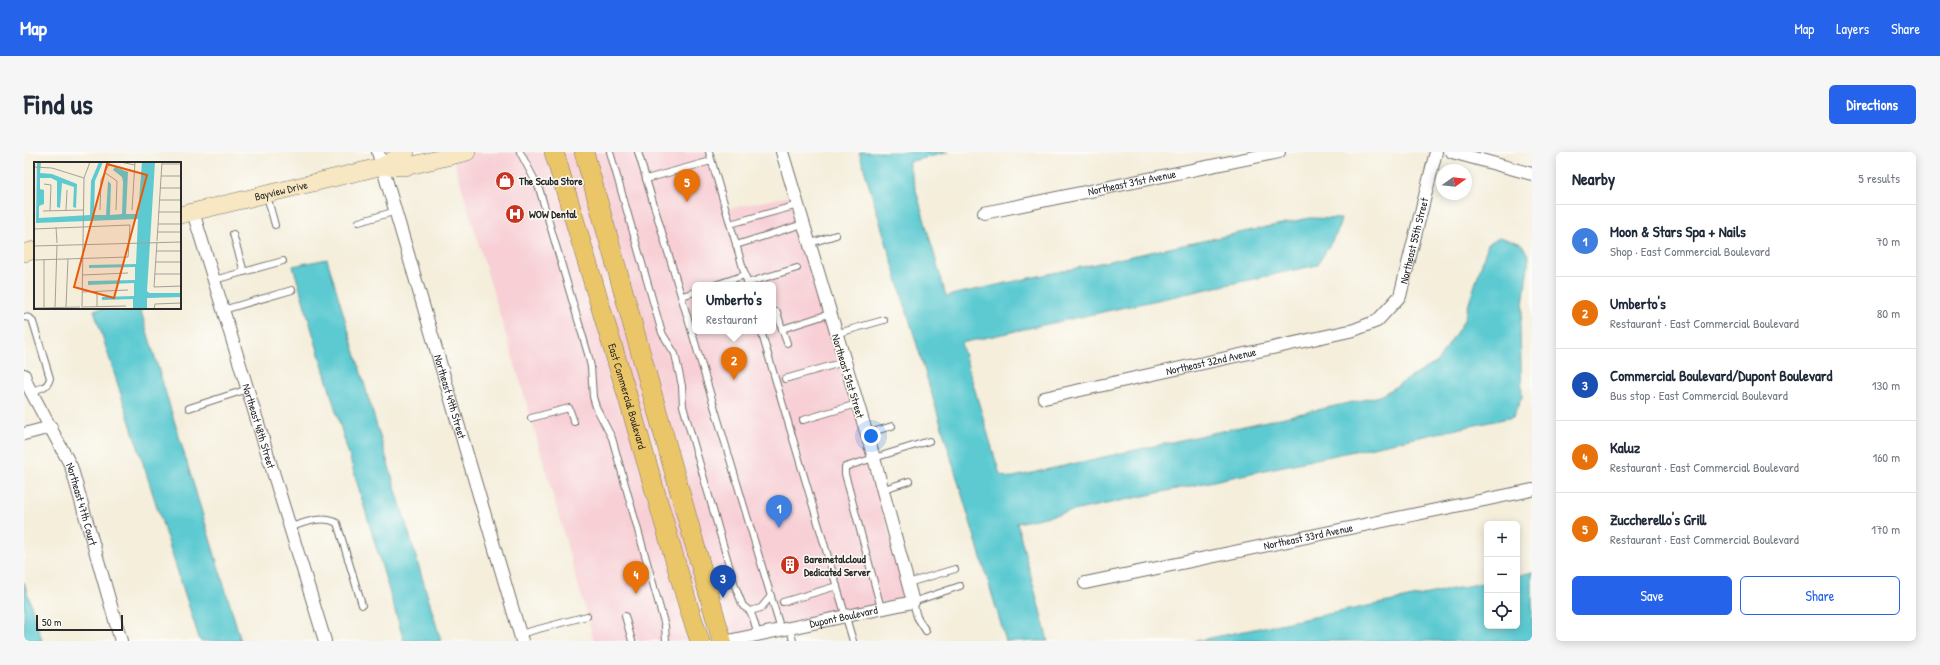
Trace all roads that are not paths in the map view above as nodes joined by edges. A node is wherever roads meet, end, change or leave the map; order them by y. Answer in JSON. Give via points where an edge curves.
{"nodes":[{"id":1,"x":406,"y":152,"type":"edge"},
{"id":2,"x":467,"y":152,"type":"edge"},
{"id":3,"x":520,"y":152,"type":"edge"},
{"id":4,"x":554,"y":152,"type":"edge"},
{"id":5,"x":584,"y":152,"type":"edge"},
{"id":6,"x":610,"y":152,"type":"edge"},
{"id":7,"x":638,"y":152,"type":"edge"},
{"id":8,"x":709,"y":152,"type":"edge"},
{"id":9,"x":782,"y":152,"type":"edge"},
{"id":10,"x":1279,"y":152,"type":"edge"},
{"id":11,"x":1436,"y":152,"type":"edge"},
{"id":12,"x":1452,"y":152,"type":"edge"},
{"id":13,"x":380,"y":159,"type":"edge"},
{"id":14,"x":711,"y":161,"type":"junction"},
{"id":15,"x":1532,"y":174,"type":"edge"},
{"id":16,"x":646,"y":179,"type":"junction"},
{"id":17,"x":266,"y":194,"type":"junction"},
{"id":18,"x":798,"y":205,"type":"junction"},
{"id":19,"x":396,"y":211,"type":"junction"},
{"id":20,"x":186,"y":213,"type":"edge"},
{"id":21,"x":984,"y":213,"type":"dead end"},
{"id":22,"x":359,"y":222,"type":"dead end"},
{"id":23,"x":730,"y":224,"type":"junction"},
{"id":24,"x":803,"y":224,"type":"junction"},
{"id":25,"x":275,"y":225,"type":"dead end"},
{"id":26,"x":233,"y":234,"type":"dead end"},
{"id":27,"x":836,"y":235,"type":"dead end"},
{"id":28,"x":808,"y":244,"type":"junction"},
{"id":29,"x":736,"y":245,"type":"junction"},
{"id":30,"x":34,"y":250,"type":"edge"},
{"id":31,"x":24,"y":253,"type":"edge"},
{"id":32,"x":283,"y":261,"type":"dead end"},
{"id":33,"x":797,"y":268,"type":"dead end"},
{"id":34,"x":244,"y":272,"type":"junction"},
{"id":35,"x":745,"y":275,"type":"junction"},
{"id":36,"x":214,"y":280,"type":"junction"},
{"id":37,"x":724,"y":282,"type":"edge"},
{"id":38,"x":747,"y":282,"type":"edge"},
{"id":39,"x":753,"y":282,"type":"edge"},
{"id":40,"x":292,"y":290,"type":"dead end"},
{"id":41,"x":692,"y":293,"type":"edge"},
{"id":42,"x":682,"y":296,"type":"junction"},
{"id":43,"x":223,"y":310,"type":"junction"},
{"id":44,"x":777,"y":312,"type":"dead end"},
{"id":45,"x":829,"y":314,"type":"junction"},
{"id":46,"x":24,"y":317,"type":"edge"},
{"id":47,"x":884,"y":320,"type":"dead end"},
{"id":48,"x":1377,"y":321,"type":"joint"},
{"id":49,"x":782,"y":329,"type":"junction"},
{"id":50,"x":692,"y":330,"type":"edge"},
{"id":51,"x":693,"y":334,"type":"edge"},
{"id":52,"x":762,"y":334,"type":"edge"},
{"id":53,"x":835,"y":334,"type":"junction"},
{"id":54,"x":787,"y":344,"type":"dead end"},
{"id":55,"x":616,"y":357,"type":"junction"},
{"id":56,"x":844,"y":362,"type":"junction"},
{"id":57,"x":24,"y":375,"type":"edge"},
{"id":58,"x":648,"y":379,"type":"junction"},
{"id":59,"x":785,"y":379,"type":"dead end"},
{"id":60,"x":625,"y":388,"type":"junction"},
{"id":61,"x":248,"y":389,"type":"junction"},
{"id":62,"x":31,"y":391,"type":"junction"},
{"id":63,"x":1044,"y":398,"type":"dead end"},
{"id":64,"x":655,"y":404,"type":"junction"},
{"id":65,"x":857,"y":404,"type":"junction"},
{"id":66,"x":189,"y":408,"type":"dead end"},
{"id":67,"x":530,"y":418,"type":"dead end"},
{"id":68,"x":803,"y":420,"type":"dead end"},
{"id":69,"x":574,"y":422,"type":"dead end"},
{"id":70,"x":892,"y":426,"type":"dead end"},
{"id":71,"x":50,"y":427,"type":"junction"},
{"id":72,"x":24,"y":434,"type":"edge"},
{"id":73,"x":866,"y":434,"type":"junction"},
{"id":74,"x":929,"y":441,"type":"dead end"},
{"id":75,"x":874,"y":458,"type":"junction"},
{"id":76,"x":909,"y":481,"type":"dead end"},
{"id":77,"x":881,"y":490,"type":"junction"},
{"id":78,"x":1532,"y":490,"type":"edge"},
{"id":79,"x":290,"y":527,"type":"junction"},
{"id":80,"x":955,"y":569,"type":"dead end"},
{"id":81,"x":908,"y":583,"type":"junction"},
{"id":82,"x":1085,"y":583,"type":"dead end"},
{"id":83,"x":837,"y":586,"type":"junction"},
{"id":84,"x":960,"y":586,"type":"dead end"},
{"id":85,"x":771,"y":596,"type":"junction"},
{"id":86,"x":783,"y":602,"type":"dead end"},
{"id":87,"x":912,"y":602,"type":"junction"},
{"id":88,"x":362,"y":605,"type":"dead end"},
{"id":89,"x":881,"y":608,"type":"junction"},
{"id":90,"x":750,"y":611,"type":"junction"},
{"id":91,"x":690,"y":612,"type":"junction"},
{"id":92,"x":587,"y":616,"type":"dead end"},
{"id":93,"x":625,"y":616,"type":"dead end"},
{"id":94,"x":846,"y":616,"type":"junction"},
{"id":95,"x":785,"y":629,"type":"junction"},
{"id":96,"x":926,"y":631,"type":"dead end"},
{"id":97,"x":758,"y":635,"type":"junction"},
{"id":98,"x":521,"y":638,"type":"edge"},
{"id":99,"x":121,"y":641,"type":"edge"},
{"id":100,"x":326,"y":641,"type":"edge"},
{"id":101,"x":632,"y":641,"type":"edge"},
{"id":102,"x":666,"y":641,"type":"edge"},
{"id":103,"x":700,"y":641,"type":"edge"},
{"id":104,"x":718,"y":641,"type":"edge"},
{"id":105,"x":722,"y":641,"type":"edge"},
{"id":106,"x":728,"y":641,"type":"edge"},
{"id":107,"x":793,"y":641,"type":"edge"},
{"id":108,"x":853,"y":641,"type":"edge"}],
"edges":[{"from":1,"to":13,"type":"street","name":"Bayview Drive"},
{"from":2,"to":13,"type":"street","name":"Bayview Drive","via":[[405,167]]},
{"from":3,"to":102,"type":"lane","via":[[539,188],[588,354],[593,397],[612,438],[665,626]]},
{"from":4,"to":55,"type":"main road","name":"East Commercial Boulevard"},
{"from":5,"to":58,"type":"main road"},
{"from":6,"to":90,"type":"lane","via":[[662,333],[675,354],[682,386],[683,406],[735,586],[743,606]]},
{"from":7,"to":16,"type":"lane"},
{"from":8,"to":14,"type":"lane"},
{"from":9,"to":18,"type":"street","name":"Northeast 51st Street"},
{"from":10,"to":21,"type":"street","name":"Northeast 31st Avenue"},
{"from":11,"to":48,"type":"street","name":"Northeast 55th Street","via":[[1400,296]]},
{"from":12,"to":15,"type":"street"},
{"from":13,"to":17,"type":"street","name":"Bayview Drive"},
{"from":13,"to":19,"type":"street","name":"Northeast 49th Street"},
{"from":14,"to":16,"type":"lane"},
{"from":14,"to":23,"type":"lane"},
{"from":16,"to":42,"type":"lane"},
{"from":17,"to":20,"type":"street","name":"Bayview Drive"},
{"from":17,"to":25,"type":"lane"},
{"from":18,"to":23,"type":"lane"},
{"from":18,"to":24,"type":"street","name":"Northeast 51st Street"},
{"from":19,"to":22,"type":"lane"},
{"from":19,"to":98,"type":"street","name":"Northeast 49th Street"},
{"from":20,"to":36,"type":"street","name":"Northeast 48th Street"},
{"from":23,"to":29,"type":"lane"},
{"from":24,"to":28,"type":"street","name":"Northeast 51st Street"},
{"from":24,"to":29,"type":"lane"},
{"from":26,"to":34,"type":"lane"},
{"from":27,"to":28,"type":"lane"},
{"from":28,"to":45,"type":"street","name":"Northeast 51st Street"},
{"from":29,"to":35,"type":"lane"},
{"from":30,"to":31,"type":"street"},
{"from":32,"to":34,"type":"lane"},
{"from":33,"to":39,"type":"lane"},
{"from":34,"to":36,"type":"lane"},
{"from":35,"to":37,"type":"lane"},
{"from":35,"to":38,"type":"lane"},
{"from":36,"to":43,"type":"street","name":"Northeast 48th Street"},
{"from":40,"to":43,"type":"lane"},
{"from":41,"to":42,"type":"lane"},
{"from":42,"to":50,"type":"lane"},
{"from":43,"to":61,"type":"street","name":"Northeast 48th Street"},
{"from":44,"to":49,"type":"lane"},
{"from":45,"to":49,"type":"lane"},
{"from":45,"to":53,"type":"street","name":"Northeast 51st Street"},
{"from":46,"to":62,"type":"lane","via":[[30,318],[33,322],[50,378],[46,386]]},
{"from":47,"to":53,"type":"lane"},
{"from":48,"to":63,"type":"street","name":"Northeast 32nd Avenue","via":[[1354,330]]},
{"from":49,"to":54,"type":"lane"},
{"from":51,"to":85,"type":"lane"},
{"from":52,"to":83,"type":"lane"},
{"from":53,"to":56,"type":"street","name":"Northeast 51st Street"},
{"from":55,"to":58,"type":"main road","via":[[629,373],[638,378]]},
{"from":55,"to":60,"type":"main road","name":"East Commercial Boulevard"},
{"from":56,"to":59,"type":"lane"},
{"from":56,"to":65,"type":"street","name":"Northeast 51st Street"},
{"from":57,"to":62,"type":"street","name":"Northeast 47th Court"},
{"from":58,"to":64,"type":"main road"},
{"from":60,"to":64,"type":"main road","via":[[634,389]]},
{"from":60,"to":91,"type":"main road","name":"East Commercial Boulevard"},
{"from":61,"to":66,"type":"lane"},
{"from":61,"to":79,"type":"street","name":"Northeast 48th Street"},
{"from":62,"to":71,"type":"street","name":"Northeast 47th Court"},
{"from":64,"to":105,"type":"main road"},
{"from":65,"to":68,"type":"lane"},
{"from":65,"to":73,"type":"street","name":"Northeast 51st Street"},
{"from":67,"to":69,"type":"lane","via":[[569,408]]},
{"from":70,"to":73,"type":"lane"},
{"from":71,"to":72,"type":"street"},
{"from":71,"to":99,"type":"street","name":"Northeast 47th Court","via":[[71,466]]},
{"from":73,"to":75,"type":"street","name":"Northeast 51st Street"},
{"from":74,"to":75,"type":"lane"},
{"from":75,"to":77,"type":"street","name":"Northeast 51st Street"},
{"from":75,"to":89,"type":"lane","via":[[845,467],[845,474]]},
{"from":76,"to":77,"type":"lane"},
{"from":77,"to":81,"type":"street","name":"Northeast 51st Street"},
{"from":78,"to":82,"type":"street","name":"Northeast 33rd Avenue"},
{"from":79,"to":88,"type":"lane","via":[[322,518],[336,522]]},
{"from":79,"to":100,"type":"street","name":"Northeast 48th Street"},
{"from":80,"to":81,"type":"lane"},
{"from":81,"to":87,"type":"street","name":"Northeast 51st Street"},
{"from":83,"to":86,"type":"lane"},
{"from":83,"to":94,"type":"lane"},
{"from":84,"to":87,"type":"lane"},
{"from":85,"to":90,"type":"lane","via":[[761,608]]},
{"from":85,"to":95,"type":"lane"},
{"from":87,"to":89,"type":"street","name":"Dupont Boulevard"},
{"from":87,"to":96,"type":"lane","via":[[917,618]]},
{"from":89,"to":94,"type":"street","name":"Dupont Boulevard"},
{"from":90,"to":97,"type":"lane"},
{"from":91,"to":103,"type":"main road","name":"East Commercial Boulevard"},
{"from":91,"to":104,"type":"main road","via":[[705,632],[713,640]]},
{"from":92,"to":98,"type":"lane"},
{"from":93,"to":101,"type":"lane"},
{"from":94,"to":95,"type":"street","name":"Dupont Boulevard"},
{"from":94,"to":108,"type":"lane"},
{"from":95,"to":97,"type":"street","name":"Dupont Boulevard"},
{"from":95,"to":107,"type":"lane"},
{"from":97,"to":106,"type":"street","name":"Dupont Boulevard"}]}
